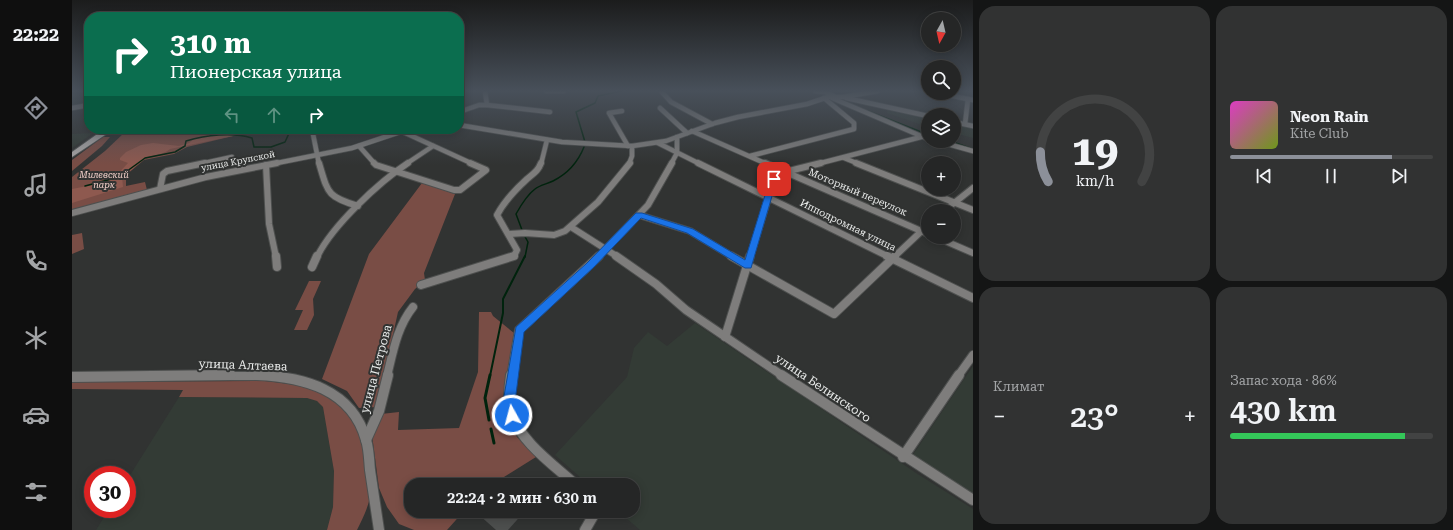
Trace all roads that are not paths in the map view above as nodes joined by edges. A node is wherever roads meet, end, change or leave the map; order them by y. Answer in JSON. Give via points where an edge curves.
{"nodes":[{"id":1,"x":611,"y":116,"type":"edge"},
{"id":2,"x":670,"y":116,"type":"edge"},
{"id":3,"x":697,"y":116,"type":"edge"},
{"id":4,"x":745,"y":116,"type":"edge"},
{"id":5,"x":846,"y":116,"type":"edge"},
{"id":6,"x":870,"y":116,"type":"edge"},
{"id":7,"x":967,"y":116,"type":"edge"},
{"id":8,"x":961,"y":123,"type":"edge"},
{"id":9,"x":712,"y":124,"type":"junction"},
{"id":10,"x":966,"y":124,"type":"junction"},
{"id":11,"x":464,"y":126,"type":"edge"},
{"id":12,"x":973,"y":126,"type":"edge"},
{"id":13,"x":690,"y":132,"type":"junction"},
{"id":14,"x":101,"y":134,"type":"edge"},
{"id":15,"x":311,"y":134,"type":"edge"},
{"id":16,"x":393,"y":134,"type":"edge"},
{"id":17,"x":408,"y":134,"type":"edge"},
{"id":18,"x":677,"y":136,"type":"junction"},
{"id":19,"x":921,"y":136,"type":"edge"},
{"id":20,"x":921,"y":139,"type":"edge"},
{"id":21,"x":547,"y":140,"type":"junction"},
{"id":22,"x":658,"y":143,"type":"junction"},
{"id":23,"x":359,"y":146,"type":"junction"},
{"id":24,"x":433,"y":146,"type":"junction"},
{"id":25,"x":630,"y":146,"type":"junction"},
{"id":26,"x":961,"y":148,"type":"edge"},
{"id":27,"x":973,"y":151,"type":"edge"},
{"id":28,"x":677,"y":153,"type":"junction"},
{"id":29,"x":72,"y":155,"type":"edge"},
{"id":30,"x":316,"y":155,"type":"junction"},
{"id":31,"x":750,"y":156,"type":"junction"},
{"id":32,"x":232,"y":157,"type":"dead end"},
{"id":33,"x":843,"y":157,"type":"junction"},
{"id":34,"x":266,"y":165,"type":"junction"},
{"id":35,"x":394,"y":172,"type":"junction"},
{"id":36,"x":785,"y":172,"type":"junction"},
{"id":37,"x":973,"y":188,"type":"edge"},
{"id":38,"x":160,"y":189,"type":"junction"},
{"id":39,"x":767,"y":197,"type":"junction"},
{"id":40,"x":954,"y":202,"type":"junction"},
{"id":41,"x":358,"y":206,"type":"junction"},
{"id":42,"x":973,"y":210,"type":"edge"},
{"id":43,"x":72,"y":213,"type":"edge"},
{"id":44,"x":639,"y":215,"type":"junction"},
{"id":45,"x":570,"y":227,"type":"junction"},
{"id":46,"x":921,"y":230,"type":"edge"},
{"id":47,"x":509,"y":234,"type":"junction"},
{"id":48,"x":921,"y":235,"type":"edge"},
{"id":49,"x":952,"y":244,"type":"edge"},
{"id":50,"x":606,"y":248,"type":"junction"},
{"id":51,"x":973,"y":253,"type":"edge"},
{"id":52,"x":892,"y":258,"type":"junction"},
{"id":53,"x":748,"y":266,"type":"junction"},
{"id":54,"x":277,"y":267,"type":"dead end"},
{"id":55,"x":312,"y":267,"type":"dead end"},
{"id":56,"x":421,"y":285,"type":"dead end"},
{"id":57,"x":973,"y":298,"type":"edge"},
{"id":58,"x":413,"y":307,"type":"dead end"},
{"id":59,"x":725,"y":337,"type":"junction"},
{"id":60,"x":973,"y":355,"type":"edge"},
{"id":61,"x":72,"y":376,"type":"edge"},
{"id":62,"x":366,"y":440,"type":"junction"},
{"id":63,"x":903,"y":457,"type":"junction"},
{"id":64,"x":569,"y":478,"type":"edge"},
{"id":65,"x":973,"y":500,"type":"edge"},
{"id":66,"x":592,"y":518,"type":"edge"},
{"id":67,"x":379,"y":530,"type":"edge"},
{"id":68,"x":585,"y":530,"type":"edge"}],
"edges":[{"from":1,"to":25,"type":"street"},
{"from":2,"to":13,"type":"street","name":"Моторный переулок"},
{"from":3,"to":9,"type":"street"},
{"from":4,"to":9,"type":"street"},
{"from":5,"to":31,"type":"street","via":[[854,123],[854,129]]},
{"from":6,"to":19,"type":"street"},
{"from":7,"to":10,"type":"street"},
{"from":8,"to":10,"type":"street"},
{"from":9,"to":13,"type":"street"},
{"from":10,"to":12,"type":"street"},
{"from":11,"to":21,"type":"street"},
{"from":13,"to":18,"type":"street"},
{"from":13,"to":31,"type":"street","name":"Моторный переулок"},
{"from":14,"to":29,"type":"main road"},
{"from":15,"to":30,"type":"street"},
{"from":16,"to":23,"type":"street","name":"улица Крупской"},
{"from":17,"to":24,"type":"street"},
{"from":18,"to":22,"type":"street"},
{"from":18,"to":28,"type":"street"},
{"from":20,"to":33,"type":"street"},
{"from":21,"to":25,"type":"street"},
{"from":21,"to":47,"type":"street","via":[[538,171],[497,215]]},
{"from":22,"to":25,"type":"street"},
{"from":22,"to":28,"type":"street","name":"Ипподромная улица"},
{"from":23,"to":30,"type":"street","name":"улица Крупской"},
{"from":23,"to":35,"type":"street","via":[[376,165]]},
{"from":24,"to":35,"type":"street"},
{"from":24,"to":35,"type":"street","via":[[486,170],[460,190]]},
{"from":25,"to":45,"type":"street","via":[[633,154],[631,162],[612,187]]},
{"from":26,"to":27,"type":"street"},
{"from":28,"to":39,"type":"street","name":"Ипподромная улица"},
{"from":28,"to":44,"type":"street","via":[[652,200]]},
{"from":30,"to":34,"type":"street","name":"улица Крупской"},
{"from":30,"to":41,"type":"street","via":[[329,193],[338,200]]},
{"from":31,"to":36,"type":"street","name":"Моторный переулок"},
{"from":32,"to":38,"type":"street","via":[[166,171]]},
{"from":33,"to":36,"type":"street"},
{"from":33,"to":40,"type":"street"},
{"from":34,"to":38,"type":"street","name":"улица Крупской"},
{"from":34,"to":54,"type":"street","via":[[269,224]]},
{"from":35,"to":41,"type":"street"},
{"from":36,"to":39,"type":"street","via":[[774,179]]},
{"from":36,"to":46,"type":"street","name":"Моторный переулок"},
{"from":37,"to":40,"type":"street"},
{"from":38,"to":43,"type":"street","name":"улица Крупской"},
{"from":39,"to":52,"type":"street","name":"Ипподромная улица"},
{"from":39,"to":53,"type":"street"},
{"from":40,"to":42,"type":"street"},
{"from":41,"to":55,"type":"street","via":[[324,242]]},
{"from":44,"to":50,"type":"street"},
{"from":44,"to":53,"type":"street","via":[[690,231]]},
{"from":45,"to":47,"type":"street","via":[[554,236]]},
{"from":45,"to":50,"type":"street","name":"улица Белинского"},
{"from":47,"to":56,"type":"street","via":[[517,250],[511,258]]},
{"from":48,"to":52,"type":"street"},
{"from":49,"to":51,"type":"street"},
{"from":50,"to":59,"type":"street","name":"улица Белинского","via":[[672,300]]},
{"from":50,"to":64,"type":"street","via":[[550,304],[519,330],[509,402],[512,415],[519,431]]},
{"from":52,"to":53,"type":"street","via":[[834,314]]},
{"from":52,"to":57,"type":"street","name":"Ипподромная улица"},
{"from":53,"to":59,"type":"street"},
{"from":58,"to":62,"type":"street","name":"улица Петрова","via":[[399,329],[379,411]]},
{"from":59,"to":63,"type":"street","name":"улица Белинского"},
{"from":60,"to":63,"type":"street"},
{"from":61,"to":62,"type":"street","name":"улица Алтаева","via":[[260,376],[297,380],[324,388],[341,398],[356,417]]},
{"from":62,"to":67,"type":"street","name":"улица Алтаева"},
{"from":63,"to":65,"type":"street","name":"улица Белинского"},
{"from":66,"to":68,"type":"street"}]}
